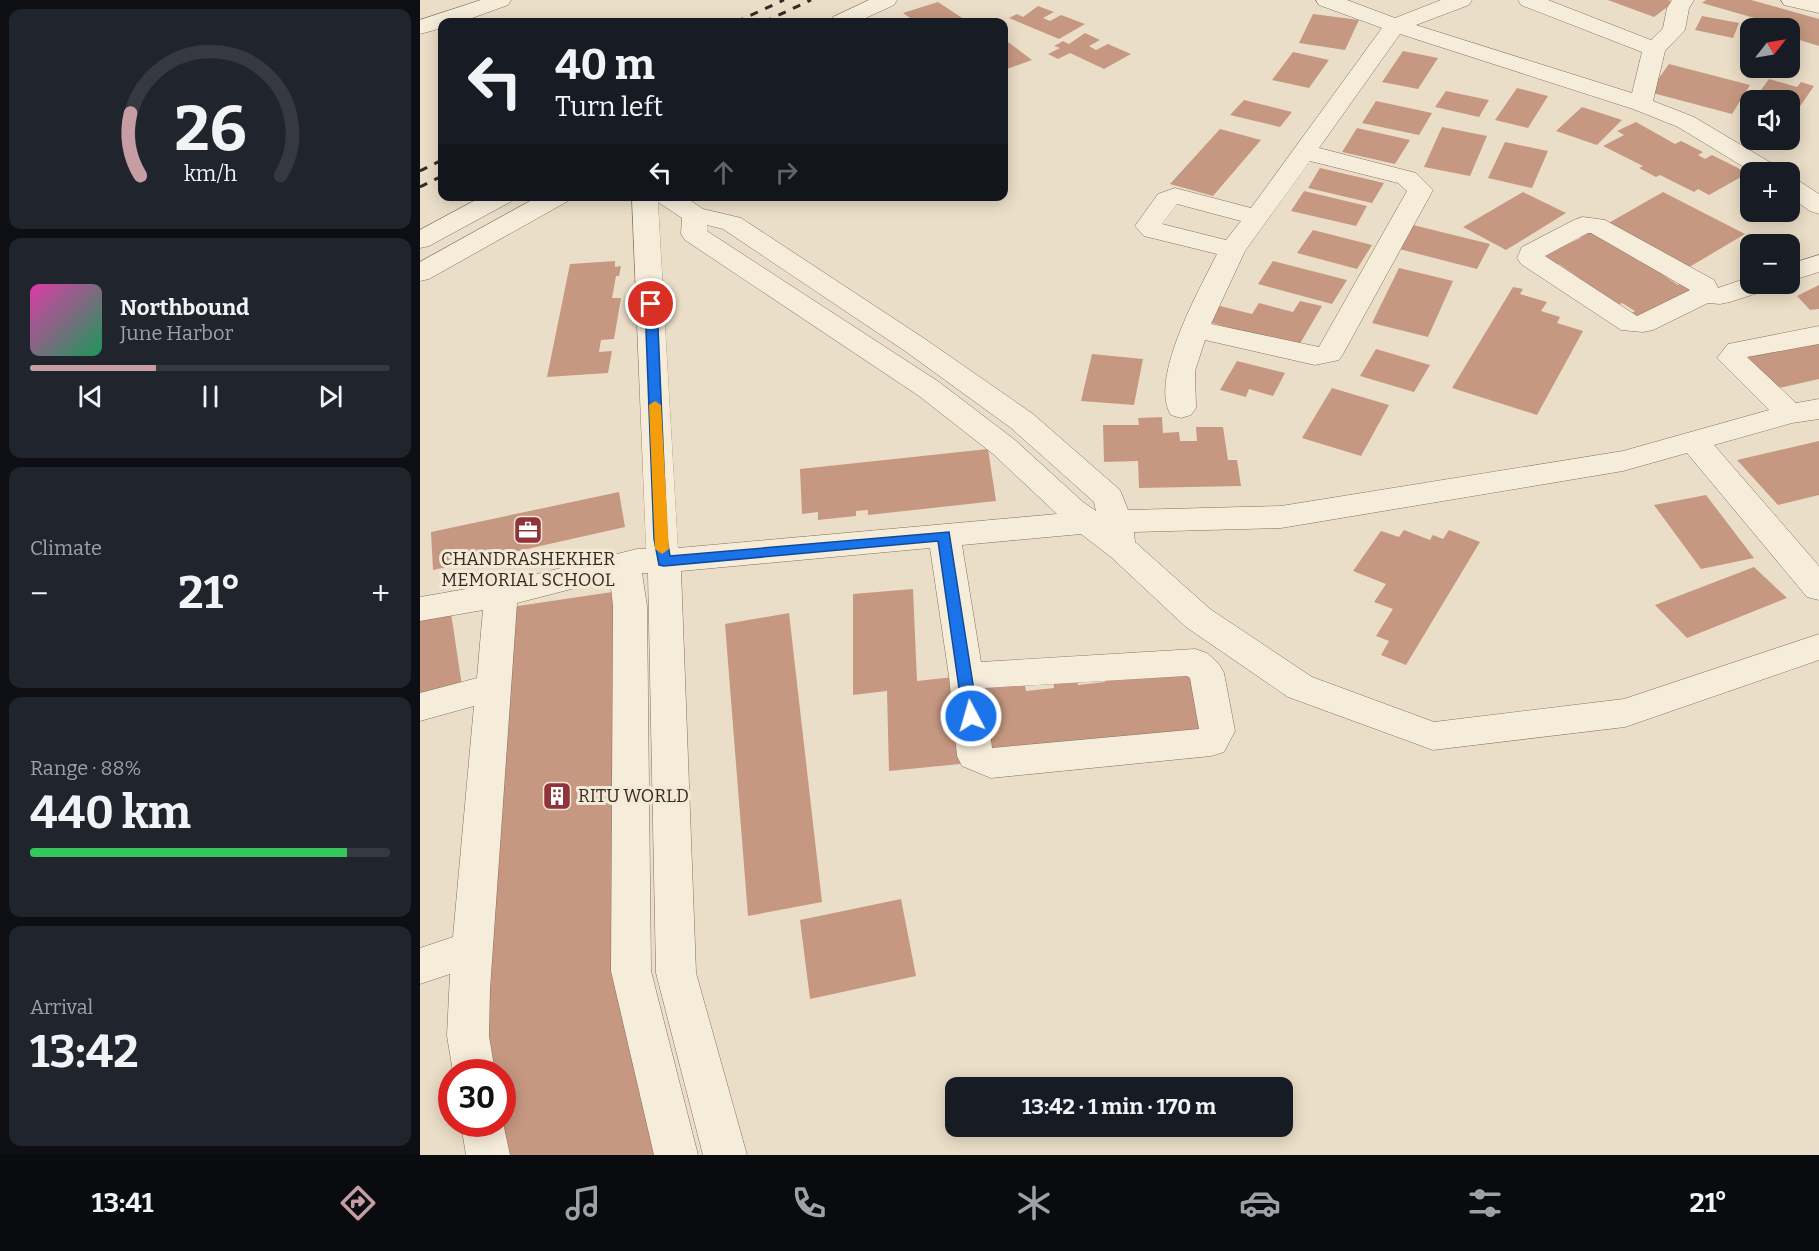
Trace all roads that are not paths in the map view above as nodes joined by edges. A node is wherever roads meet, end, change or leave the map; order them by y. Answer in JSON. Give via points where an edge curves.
{"nodes":[{"id":1,"x":500,"y":0,"type":"edge"},
{"id":2,"x":886,"y":0,"type":"edge"},
{"id":3,"x":1327,"y":0,"type":"edge"},
{"id":4,"x":1461,"y":0,"type":"edge"},
{"id":5,"x":1529,"y":0,"type":"edge"},
{"id":6,"x":1683,"y":0,"type":"edge"},
{"id":7,"x":1792,"y":0,"type":"edge"},
{"id":8,"x":1819,"y":7,"type":"edge"},
{"id":9,"x":453,"y":18,"type":"edge"},
{"id":10,"x":849,"y":18,"type":"edge"},
{"id":11,"x":438,"y":22,"type":"edge"},
{"id":12,"x":1395,"y":25,"type":"junction"},
{"id":13,"x":420,"y":27,"type":"edge"},
{"id":14,"x":1654,"y":49,"type":"junction"},
{"id":15,"x":1641,"y":104,"type":"junction"},
{"id":16,"x":1305,"y":152,"type":"junction"},
{"id":17,"x":1752,"y":162,"type":"edge"},
{"id":18,"x":1800,"y":193,"type":"edge"},
{"id":19,"x":494,"y":201,"type":"edge"},
{"id":20,"x":551,"y":201,"type":"edge"},
{"id":21,"x":645,"y":201,"type":"edge"},
{"id":22,"x":674,"y":201,"type":"edge"},
{"id":23,"x":1819,"y":206,"type":"edge"},
{"id":24,"x":1257,"y":217,"type":"junction"},
{"id":25,"x":420,"y":240,"type":"edge"},
{"id":26,"x":1232,"y":249,"type":"junction"},
{"id":27,"x":1819,"y":263,"type":"edge"},
{"id":28,"x":1800,"y":270,"type":"edge"},
{"id":29,"x":420,"y":273,"type":"edge"},
{"id":30,"x":1740,"y":290,"type":"edge"},
{"id":31,"x":1704,"y":294,"type":"junction"},
{"id":32,"x":1195,"y":329,"type":"junction"},
{"id":33,"x":1819,"y":335,"type":"edge"},
{"id":34,"x":1181,"y":408,"type":"dead end"},
{"id":35,"x":1805,"y":411,"type":"edge"},
{"id":36,"x":1694,"y":442,"type":"junction"},
{"id":37,"x":1108,"y":531,"type":"junction"},
{"id":38,"x":944,"y":536,"type":"junction"},
{"id":39,"x":664,"y":561,"type":"junction"},
{"id":40,"x":625,"y":565,"type":"junction"},
{"id":41,"x":1819,"y":588,"type":"edge"},
{"id":42,"x":501,"y":595,"type":"junction"},
{"id":43,"x":420,"y":609,"type":"edge"},
{"id":44,"x":1819,"y":646,"type":"edge"},
{"id":45,"x":966,"y":676,"type":"junction"},
{"id":46,"x":493,"y":687,"type":"junction"},
{"id":47,"x":420,"y":707,"type":"edge"},
{"id":48,"x":472,"y":949,"type":"junction"},
{"id":49,"x":421,"y":956,"type":"edge"},
{"id":50,"x":472,"y":1059,"type":"edge"},
{"id":51,"x":485,"y":1137,"type":"edge"},
{"id":52,"x":488,"y":1155,"type":"edge"},
{"id":53,"x":676,"y":1155,"type":"edge"},
{"id":54,"x":724,"y":1155,"type":"edge"}],
"edges":[{"from":1,"to":9,"type":"street"},
{"from":2,"to":10,"type":"street"},
{"from":3,"to":12,"type":"street"},
{"from":4,"to":12,"type":"street"},
{"from":5,"to":14,"type":"street"},
{"from":6,"to":14,"type":"street","via":[[1674,30]]},
{"from":7,"to":8,"type":"street"},
{"from":11,"to":13,"type":"street"},
{"from":12,"to":15,"type":"street"},
{"from":12,"to":16,"type":"street"},
{"from":14,"to":15,"type":"street"},
{"from":15,"to":17,"type":"street","via":[[1686,122]]},
{"from":16,"to":24,"type":"street"},
{"from":16,"to":32,"type":"street","via":[[1407,178],[1420,190],[1329,354],[1315,356]]},
{"from":18,"to":23,"type":"street"},
{"from":19,"to":25,"type":"street"},
{"from":20,"to":29,"type":"street"},
{"from":21,"to":39,"type":"street"},
{"from":22,"to":37,"type":"street","via":[[695,215],[694,234],[929,389]]},
{"from":24,"to":26,"type":"street"},
{"from":24,"to":26,"type":"street","via":[[1175,196],[1167,199],[1148,226]]},
{"from":26,"to":32,"type":"street"},
{"from":27,"to":28,"type":"street"},
{"from":30,"to":31,"type":"street","via":[[1720,296]]},
{"from":31,"to":31,"type":"street","via":[[1643,324],[1631,324],[1530,258],[1531,253],[1583,225],[1596,225],[1704,286]]},
{"from":32,"to":34,"type":"street","via":[[1181,371]]},
{"from":33,"to":35,"type":"street","via":[[1738,350],[1731,358]]},
{"from":35,"to":36,"type":"street"},
{"from":36,"to":37,"type":"street","via":[[1623,461],[1281,517]]},
{"from":36,"to":41,"type":"street"},
{"from":37,"to":38,"type":"street"},
{"from":37,"to":44,"type":"street","via":[[1198,618],[1300,687],[1432,736],[1625,713]]},
{"from":38,"to":39,"type":"street"},
{"from":38,"to":45,"type":"street"},
{"from":39,"to":40,"type":"street"},
{"from":39,"to":54,"type":"street","via":[[676,973]]},
{"from":40,"to":42,"type":"street"},
{"from":40,"to":53,"type":"street","via":[[630,606],[631,972]]},
{"from":42,"to":43,"type":"street"},
{"from":42,"to":46,"type":"street"},
{"from":45,"to":45,"type":"street","via":[[1195,662],[1207,673],[1217,731],[1211,742],[991,763],[975,756]]},
{"from":46,"to":47,"type":"street"},
{"from":46,"to":48,"type":"street"},
{"from":48,"to":49,"type":"street"},
{"from":48,"to":50,"type":"street","via":[[468,1036]]},
{"from":51,"to":52,"type":"street"}]}
